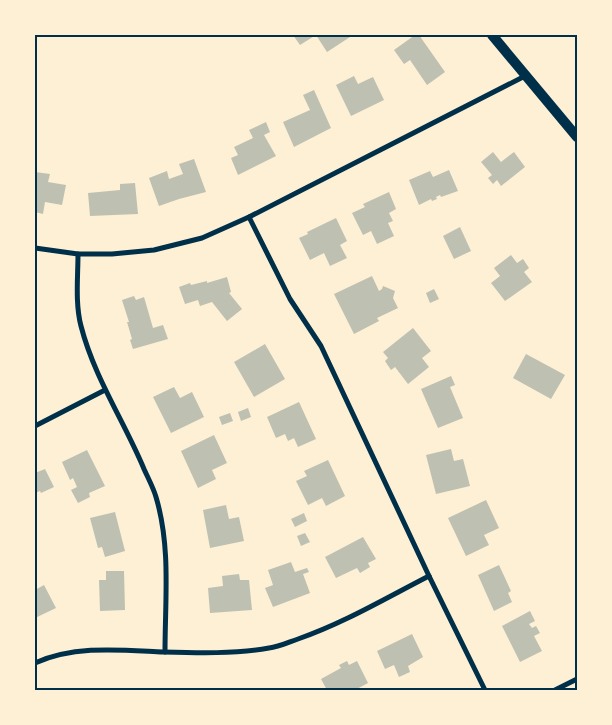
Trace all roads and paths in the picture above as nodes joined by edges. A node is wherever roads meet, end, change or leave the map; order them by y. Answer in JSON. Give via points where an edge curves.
{"nodes":[{"id":1,"x":492,"y":35,"type":"edge"},
{"id":2,"x":525,"y":76,"type":"junction"},
{"id":3,"x":577,"y":137,"type":"edge"},
{"id":4,"x":249,"y":217,"type":"junction"},
{"id":5,"x":35,"y":248,"type":"edge"},
{"id":6,"x":78,"y":254,"type":"junction"},
{"id":7,"x":106,"y":390,"type":"junction"},
{"id":8,"x":35,"y":426,"type":"edge"},
{"id":9,"x":429,"y":576,"type":"junction"},
{"id":10,"x":165,"y":652,"type":"junction"},
{"id":11,"x":35,"y":663,"type":"edge"},
{"id":12,"x":577,"y":679,"type":"edge"},
{"id":13,"x":485,"y":690,"type":"edge"},
{"id":14,"x":555,"y":690,"type":"edge"}],
"edges":[{"from":1,"to":2,"type":"main road"},
{"from":2,"to":3,"type":"main road"},
{"from":2,"to":4,"type":"street"},
{"from":4,"to":6,"type":"street","via":[[202,238],[154,250]]},
{"from":4,"to":9,"type":"street","via":[[290,299],[321,346]]},
{"from":5,"to":6,"type":"street"},
{"from":6,"to":7,"type":"street","via":[[80,325]]},
{"from":7,"to":8,"type":"street"},
{"from":7,"to":10,"type":"street","via":[[156,496],[166,543]]},
{"from":9,"to":10,"type":"street","via":[[316,632],[271,648]]},
{"from":9,"to":13,"type":"street"},
{"from":10,"to":11,"type":"street","via":[[79,651]]},
{"from":12,"to":14,"type":"street"}]}
